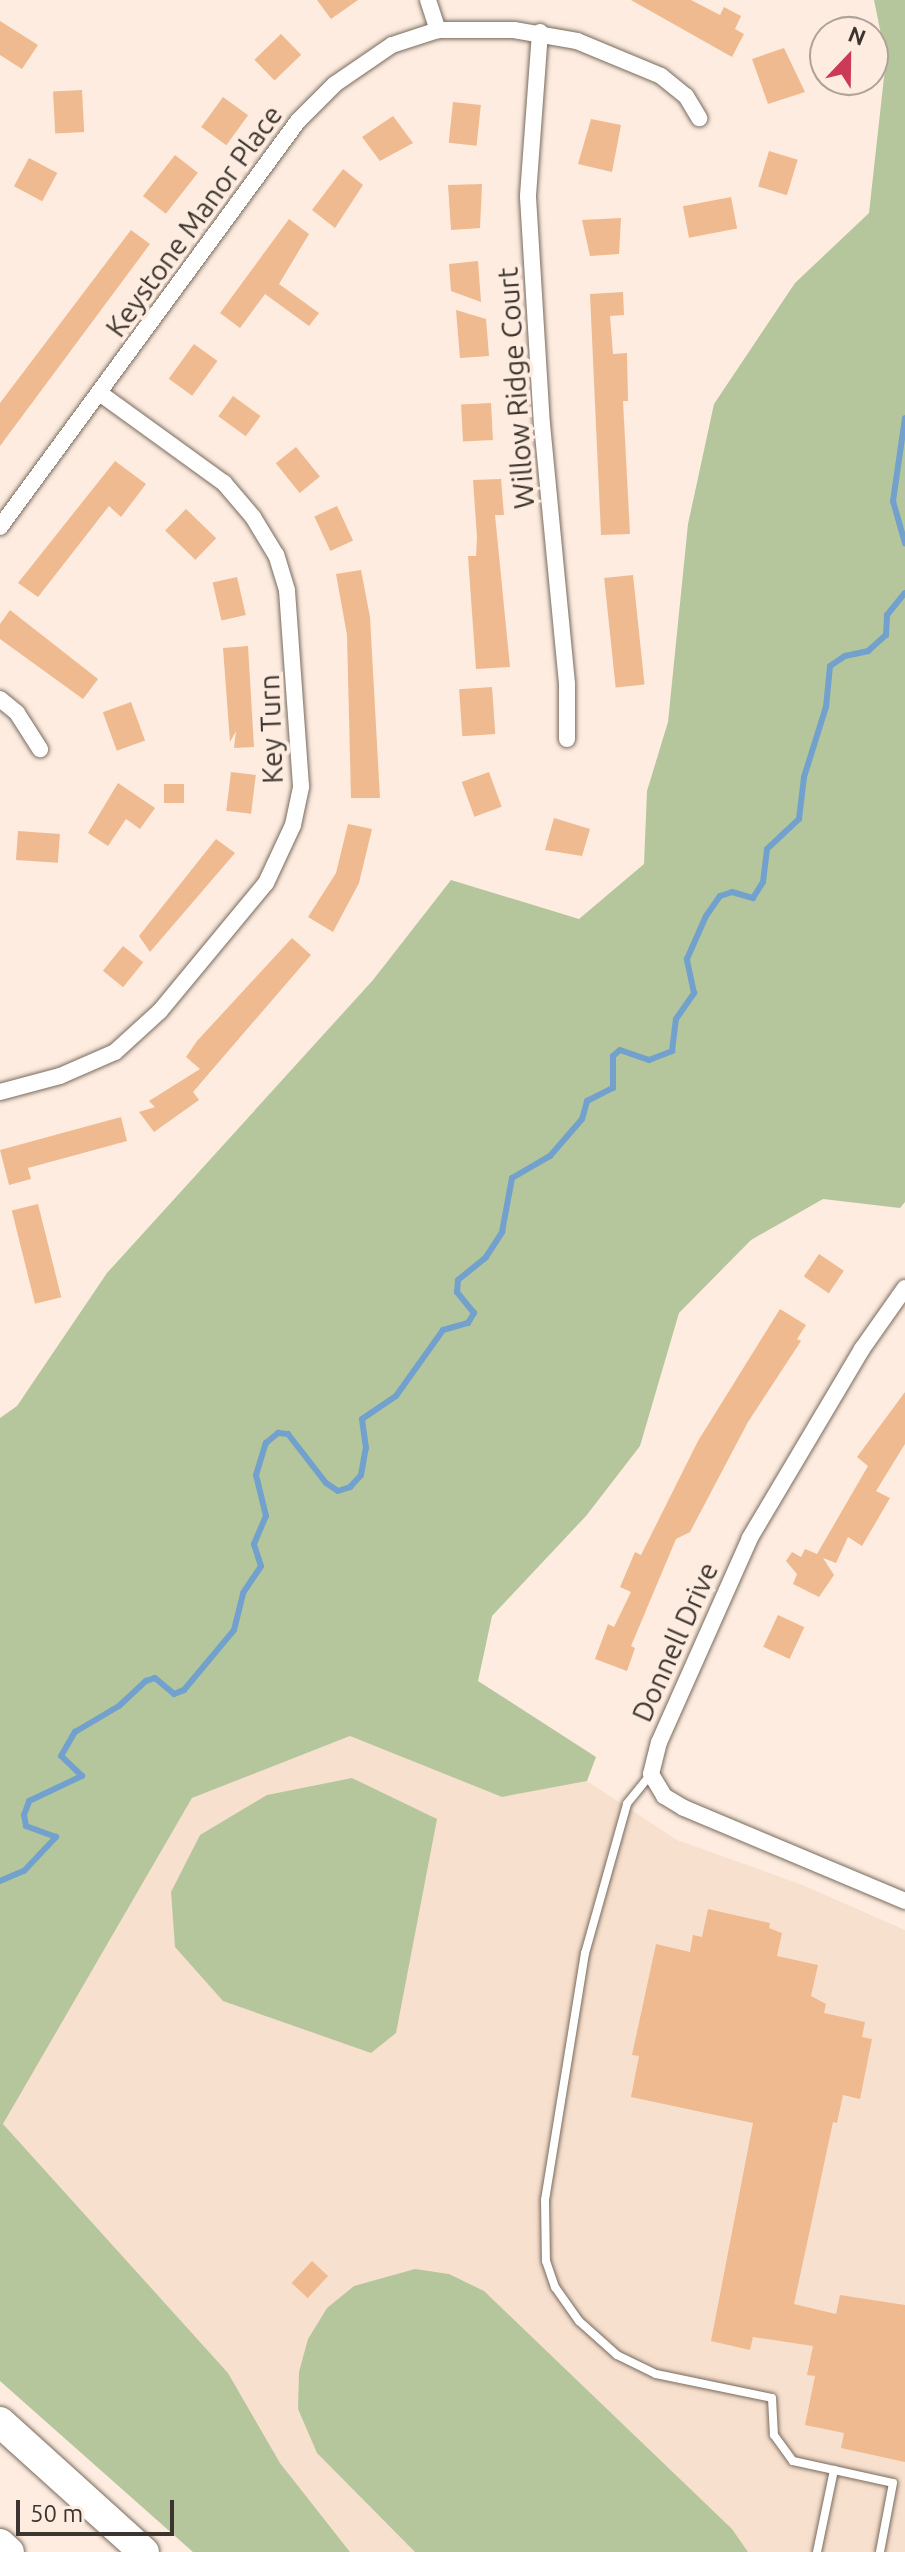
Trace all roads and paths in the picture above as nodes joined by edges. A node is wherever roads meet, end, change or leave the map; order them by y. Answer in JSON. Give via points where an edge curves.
{"nodes":[{"id":1,"x":428,"y":0,"type":"edge"},
{"id":2,"x":438,"y":30,"type":"junction"},
{"id":3,"x":540,"y":32,"type":"junction"},
{"id":4,"x":699,"y":118,"type":"dead end"},
{"id":5,"x":101,"y":394,"type":"junction"},
{"id":6,"x":0,"y":527,"type":"edge"},
{"id":7,"x":0,"y":699,"type":"edge"},
{"id":8,"x":567,"y":739,"type":"dead end"},
{"id":9,"x":40,"y":749,"type":"dead end"},
{"id":10,"x":0,"y":1092,"type":"edge"},
{"id":11,"x":905,"y":1288,"type":"edge"},
{"id":12,"x":651,"y":1774,"type":"junction"},
{"id":13,"x":905,"y":1901,"type":"edge"},
{"id":14,"x":0,"y":2422,"type":"edge"},
{"id":15,"x":834,"y":2470,"type":"junction"},
{"id":16,"x":0,"y":2544,"type":"edge"},
{"id":17,"x":9,"y":2552,"type":"edge"},
{"id":18,"x":144,"y":2552,"type":"edge"},
{"id":19,"x":817,"y":2552,"type":"edge"},
{"id":20,"x":880,"y":2552,"type":"edge"}],
"edges":[{"from":1,"to":2,"type":"street"},
{"from":2,"to":3,"type":"street","name":"Keystone Manor Place"},
{"from":2,"to":5,"type":"street","name":"Keystone Manor Place","via":[[392,45],[362,64],[298,121],[170,291]]},
{"from":3,"to":4,"type":"street","name":"Keystone Manor Place","via":[[638,63],[686,96]]},
{"from":3,"to":8,"type":"street","name":"Willow Ridge Court","via":[[528,197]]},
{"from":5,"to":6,"type":"street","name":"Keystone Manor Place"},
{"from":5,"to":10,"type":"street","name":"Key Turn","via":[[224,483],[276,555],[290,615],[301,786],[293,825],[266,883],[160,1011],[115,1052],[60,1076]]},
{"from":7,"to":9,"type":"street","via":[[17,713]]},
{"from":11,"to":12,"type":"street","name":"Donnell Drive","via":[[862,1349],[750,1538],[659,1742]]},
{"from":12,"to":13,"type":"street","via":[[664,1796],[684,1808]]},
{"from":12,"to":15,"type":"lane","via":[[627,1804],[585,1953],[545,2200],[546,2261],[555,2287],[579,2321],[617,2355],[656,2374],[772,2398],[774,2435],[793,2461]]},
{"from":14,"to":18,"type":"highway"},
{"from":15,"to":19,"type":"lane"},
{"from":15,"to":20,"type":"lane","via":[[893,2483]]},
{"from":16,"to":17,"type":"highway"}]}
